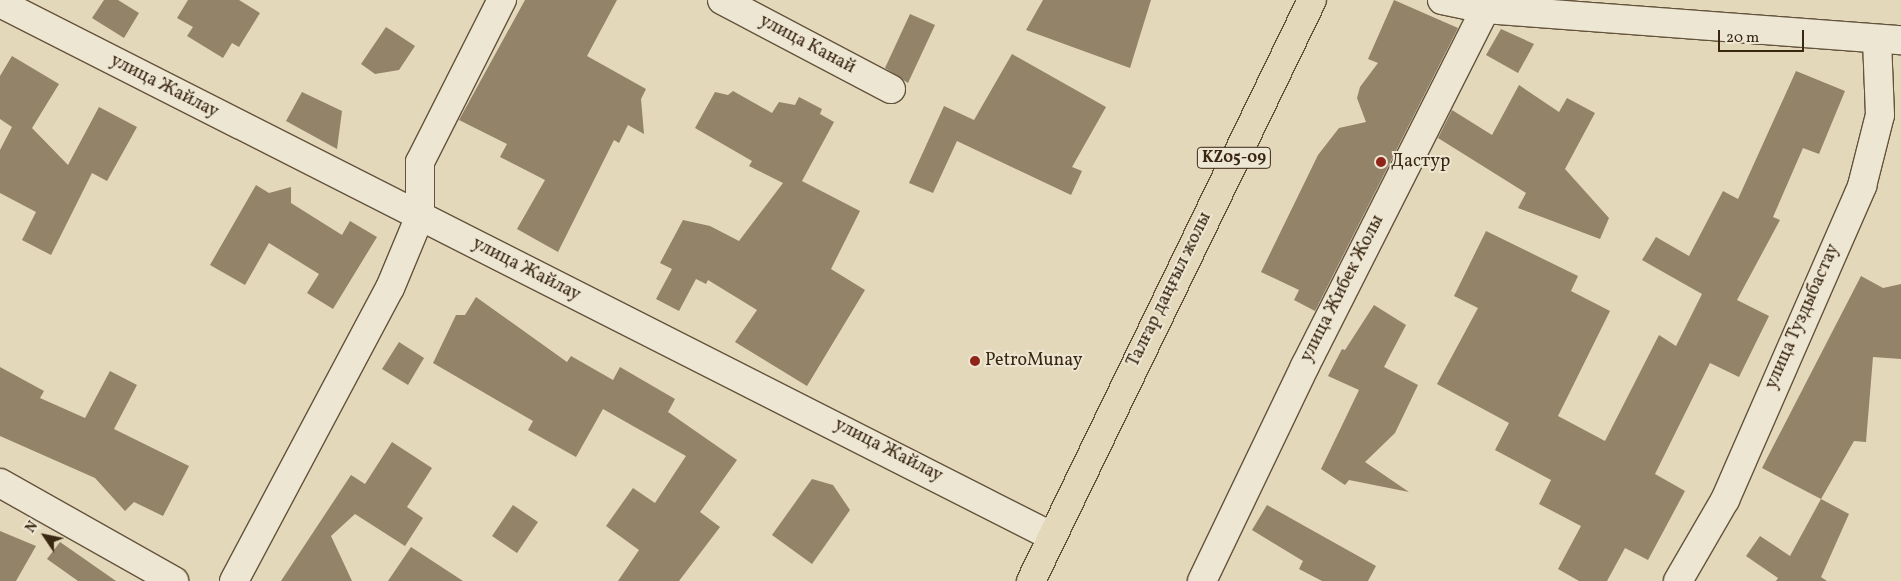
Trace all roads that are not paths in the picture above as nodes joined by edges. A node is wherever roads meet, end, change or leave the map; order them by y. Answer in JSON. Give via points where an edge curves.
{"nodes":[{"id":1,"x":502,"y":0,"type":"edge"},
{"id":2,"x":722,"y":0,"type":"edge"},
{"id":3,"x":1312,"y":0,"type":"edge"},
{"id":4,"x":1442,"y":0,"type":"edge"},
{"id":5,"x":0,"y":3,"type":"edge"},
{"id":6,"x":1487,"y":4,"type":"edge"},
{"id":7,"x":1889,"y":40,"type":"edge"},
{"id":8,"x":892,"y":89,"type":"dead end"},
{"id":9,"x":420,"y":216,"type":"junction"},
{"id":10,"x":0,"y":483,"type":"edge"},
{"id":11,"x":1051,"y":536,"type":"junction"},
{"id":12,"x":174,"y":581,"type":"edge"},
{"id":13,"x":234,"y":581,"type":"edge"},
{"id":14,"x":1031,"y":581,"type":"edge"},
{"id":15,"x":1202,"y":581,"type":"edge"},
{"id":16,"x":1678,"y":581,"type":"edge"}],
"edges":[{"from":1,"to":9,"type":"street","via":[[420,162]]},
{"from":2,"to":8,"type":"street","name":"улица Канай"},
{"from":3,"to":11,"type":"main road","name":"Талғар даңғыл жолы","number":"KZ05-09"},
{"from":4,"to":6,"type":"street"},
{"from":5,"to":9,"type":"street","name":"улица Жайлау"},
{"from":6,"to":7,"type":"street"},
{"from":6,"to":15,"type":"street","name":"улица Жибек Жолы","via":[[1305,366]]},
{"from":7,"to":16,"type":"street","name":"улица Туздыбастау","via":[[1880,115],[1862,186],[1725,500]]},
{"from":9,"to":11,"type":"street","name":"улица Жайлау"},
{"from":9,"to":13,"type":"street","via":[[390,288]]},
{"from":10,"to":12,"type":"street"},
{"from":11,"to":14,"type":"main road","name":"Талғар даңғыл жолы","number":"KZ05-09"}]}
